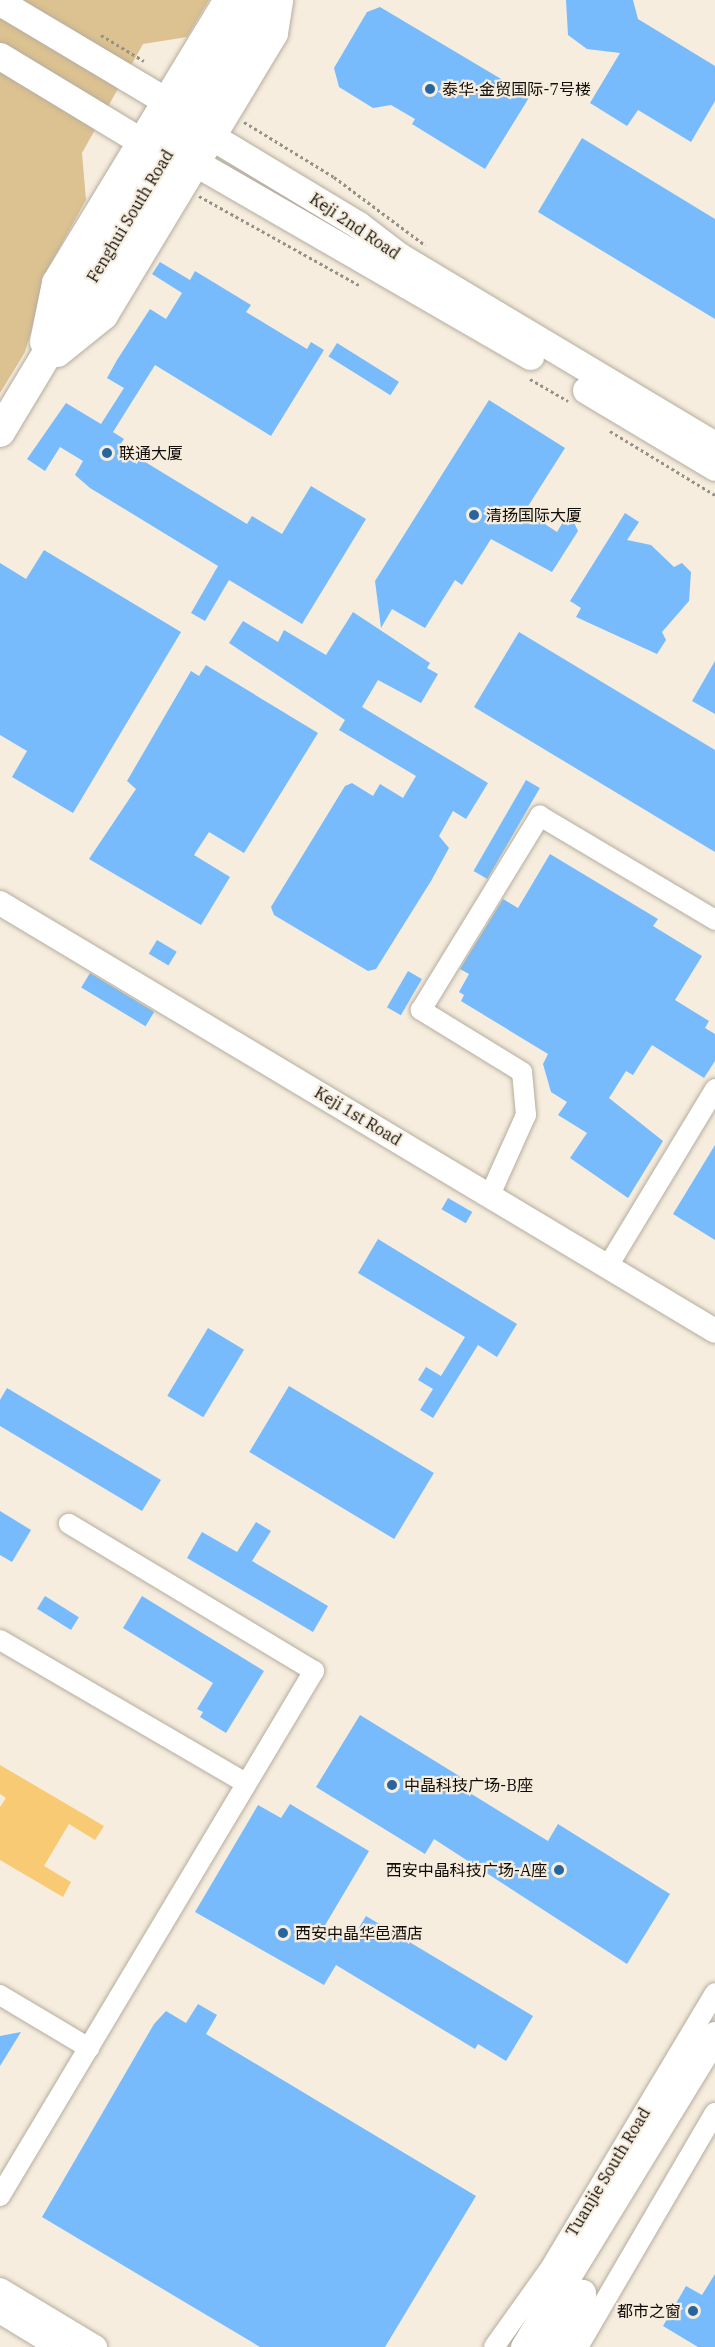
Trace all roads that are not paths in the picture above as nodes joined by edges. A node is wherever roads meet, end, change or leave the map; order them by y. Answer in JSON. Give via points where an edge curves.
{"nodes":[{"id":1,"x":229,"y":0,"type":"edge"},
{"id":2,"x":260,"y":0,"type":"edge"},
{"id":3,"x":278,"y":0,"type":"edge"},
{"id":4,"x":0,"y":2,"type":"edge"},
{"id":5,"x":0,"y":56,"type":"edge"},
{"id":6,"x":166,"y":100,"type":"junction"},
{"id":7,"x":199,"y":129,"type":"junction"},
{"id":8,"x":142,"y":142,"type":"junction"},
{"id":9,"x":182,"y":166,"type":"junction"},
{"id":10,"x":40,"y":365,"type":"junction"},
{"id":11,"x":0,"y":432,"type":"edge"},
{"id":12,"x":715,"y":445,"type":"edge"},
{"id":13,"x":715,"y":467,"type":"edge"},
{"id":14,"x":0,"y":903,"type":"edge"},
{"id":15,"x":715,"y":920,"type":"edge"},
{"id":16,"x":715,"y":1089,"type":"edge"},
{"id":17,"x":490,"y":1195,"type":"junction"},
{"id":18,"x":608,"y":1266,"type":"junction"},
{"id":19,"x":715,"y":1331,"type":"edge"},
{"id":20,"x":69,"y":1524,"type":"dead end"},
{"id":21,"x":0,"y":1640,"type":"edge"},
{"id":22,"x":246,"y":1782,"type":"junction"},
{"id":23,"x":715,"y":1994,"type":"edge"},
{"id":24,"x":0,"y":1995,"type":"edge"},
{"id":25,"x":715,"y":2036,"type":"edge"},
{"id":26,"x":89,"y":2048,"type":"junction"},
{"id":27,"x":715,"y":2071,"type":"edge"},
{"id":28,"x":715,"y":2113,"type":"edge"},
{"id":29,"x":0,"y":2196,"type":"edge"},
{"id":30,"x":0,"y":2290,"type":"edge"},
{"id":31,"x":0,"y":2311,"type":"edge"},
{"id":32,"x":59,"y":2347,"type":"edge"},
{"id":33,"x":95,"y":2347,"type":"edge"},
{"id":34,"x":494,"y":2347,"type":"edge"},
{"id":35,"x":524,"y":2347,"type":"edge"},
{"id":36,"x":552,"y":2347,"type":"edge"},
{"id":37,"x":578,"y":2347,"type":"edge"}],
"edges":[{"from":1,"to":6,"type":"main road"},
{"from":2,"to":7,"type":"main road","name":"Fenghui South Road"},
{"from":3,"to":7,"type":"main road","via":[[273,33],[226,111]]},
{"from":4,"to":6,"type":"main road","name":"Keji 2nd Road"},
{"from":5,"to":8,"type":"main road","name":"Keji 2nd Road"},
{"from":6,"to":7,"type":"main road","name":"Keji 2nd Road"},
{"from":6,"to":8,"type":"main road"},
{"from":7,"to":9,"type":"main road","name":"Fenghui South Road"},
{"from":7,"to":12,"type":"main road","name":"Keji 2nd Road"},
{"from":8,"to":9,"type":"main road","name":"Keji 2nd Road"},
{"from":8,"to":10,"type":"main road","via":[[57,283]]},
{"from":9,"to":10,"type":"main road","name":"Fenghui South Road"},
{"from":9,"to":13,"type":"main road","name":"Keji 2nd Road"},
{"from":10,"to":11,"type":"main road","name":"Fenghui South Road"},
{"from":14,"to":17,"type":"street","name":"Keji 1st Road"},
{"from":15,"to":17,"type":"street","via":[[540,816],[422,1010],[522,1072],[526,1115]]},
{"from":16,"to":18,"type":"street"},
{"from":17,"to":18,"type":"street","name":"Keji 1st Road"},
{"from":18,"to":19,"type":"street","name":"Keji 1st Road"},
{"from":20,"to":22,"type":"street","via":[[314,1671]]},
{"from":21,"to":22,"type":"street"},
{"from":22,"to":26,"type":"street"},
{"from":23,"to":34,"type":"street","name":"Tuanjie South Road","via":[[551,2267]]},
{"from":24,"to":26,"type":"street"},
{"from":25,"to":35,"type":"main road","name":"Tuanjie South Road"},
{"from":26,"to":29,"type":"street"},
{"from":27,"to":36,"type":"main road"},
{"from":28,"to":37,"type":"street"},
{"from":30,"to":33,"type":"street"},
{"from":31,"to":32,"type":"street"}]}
